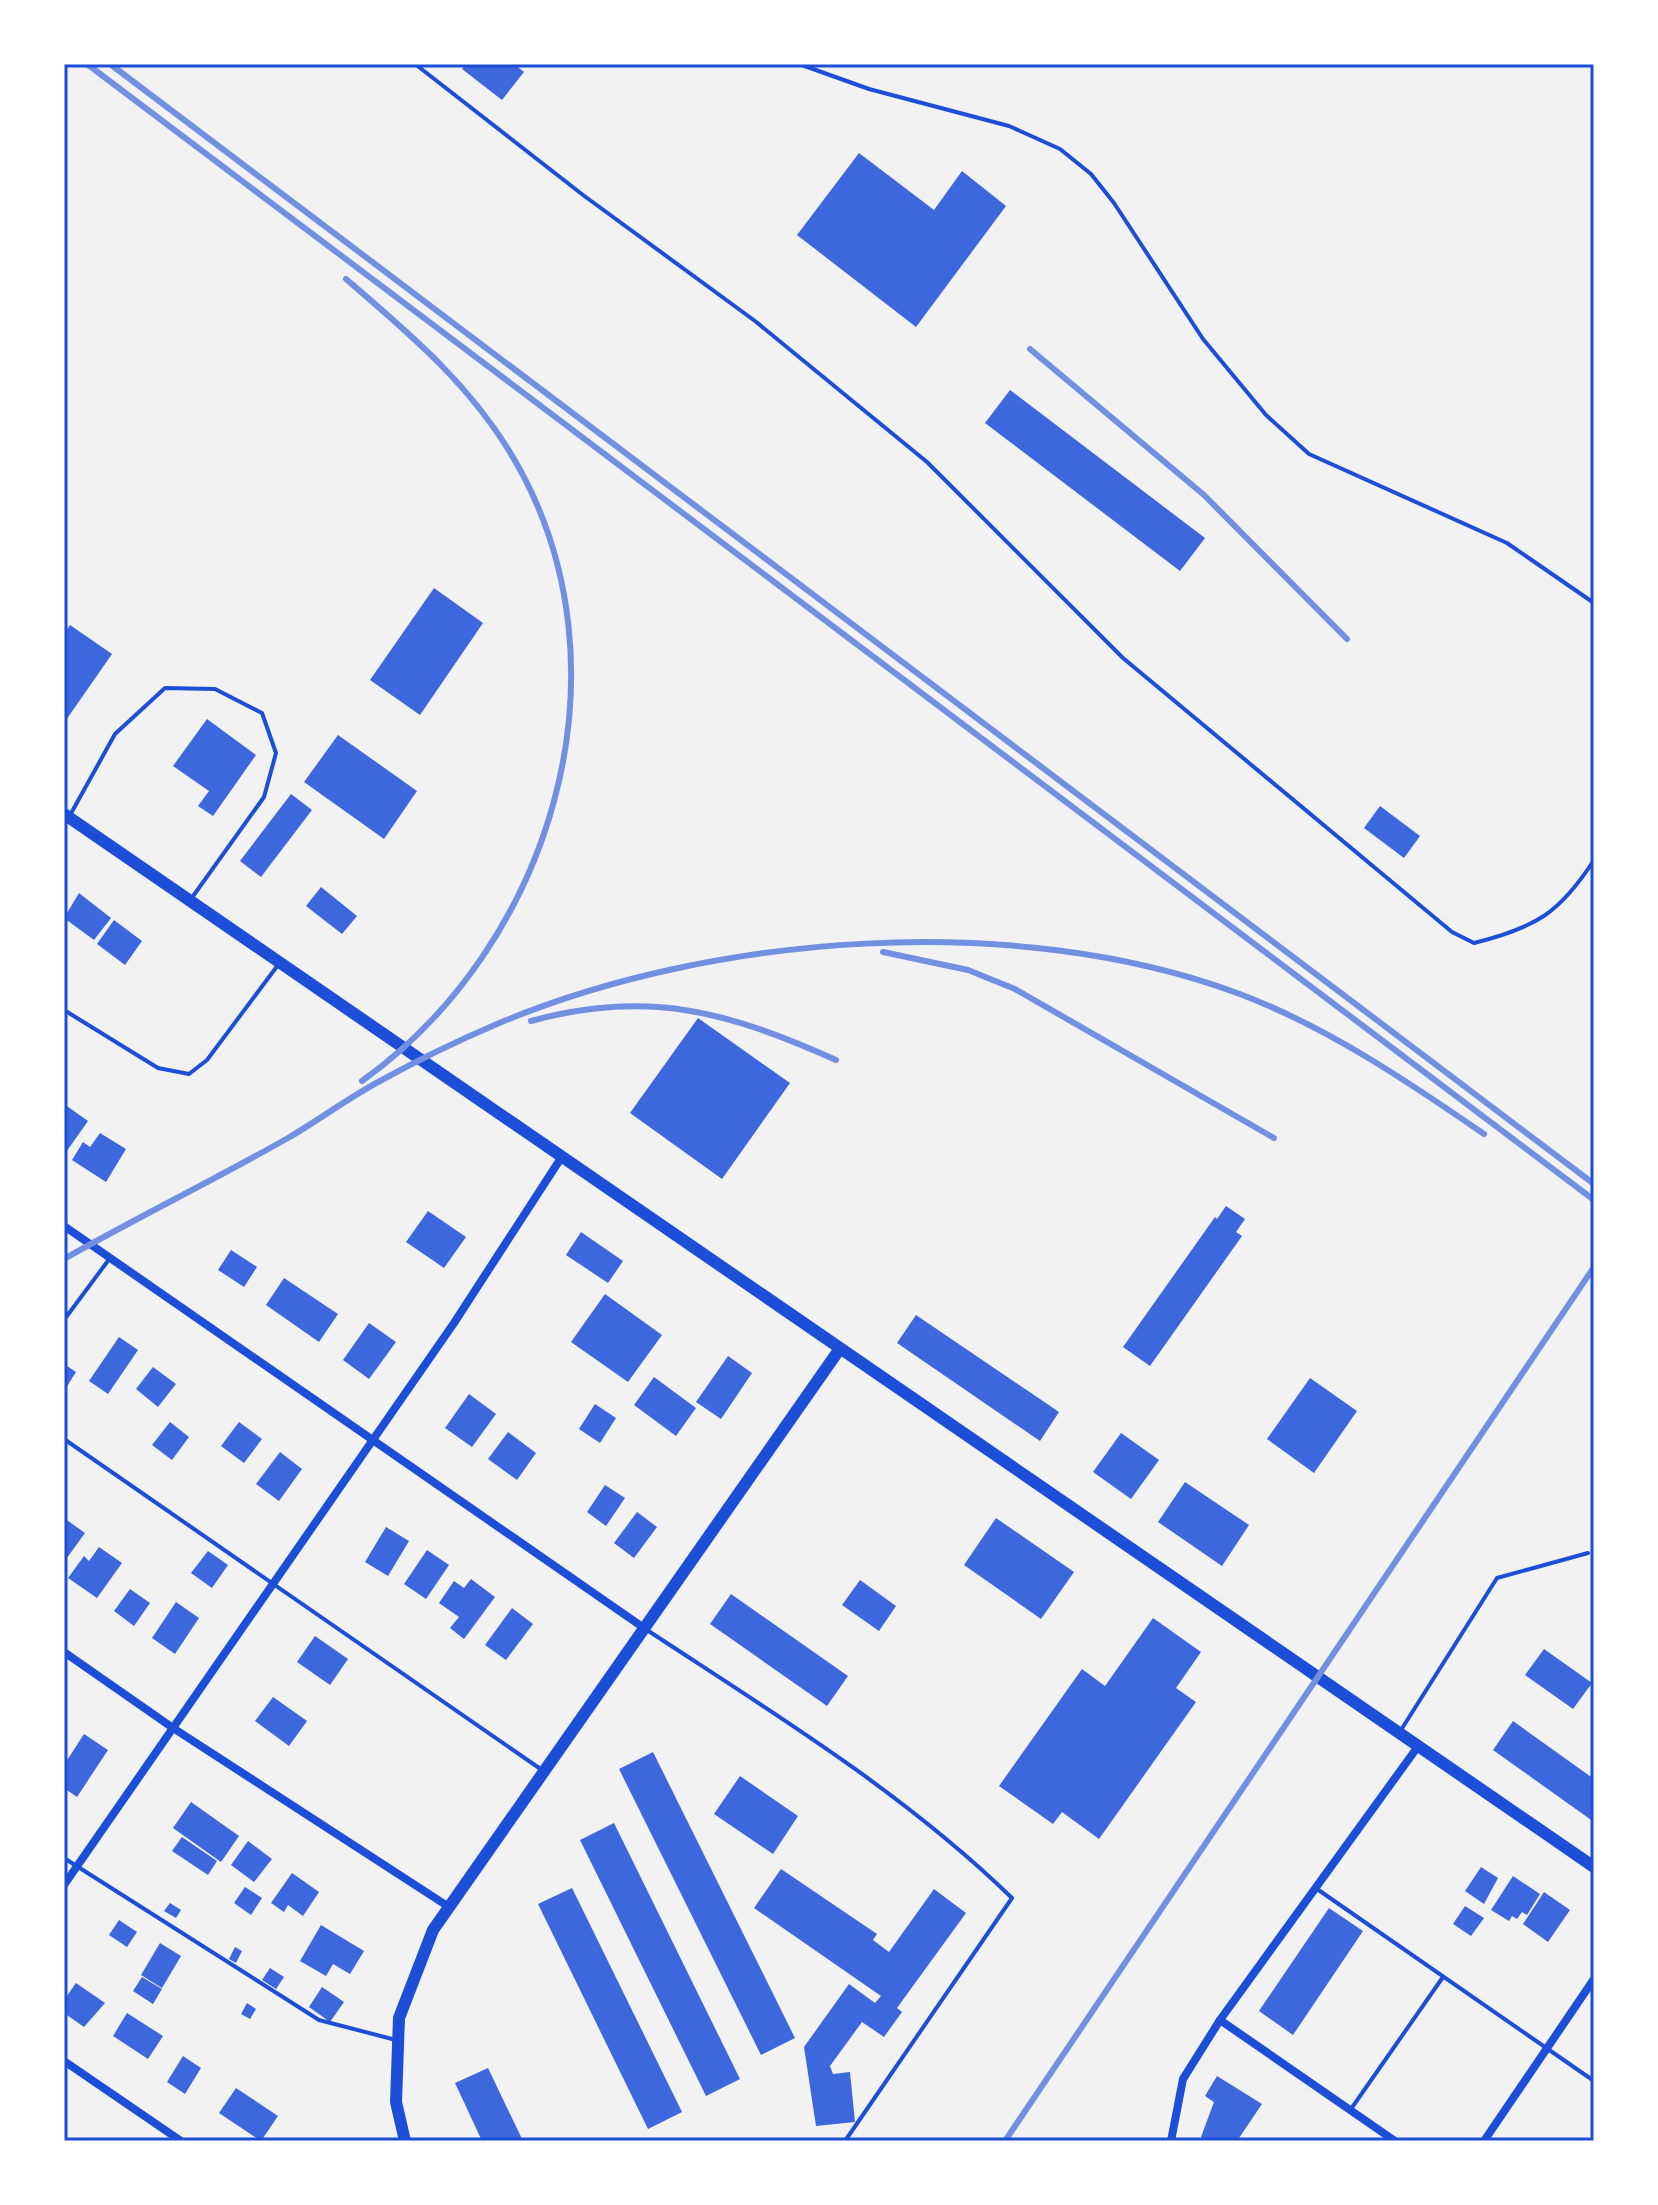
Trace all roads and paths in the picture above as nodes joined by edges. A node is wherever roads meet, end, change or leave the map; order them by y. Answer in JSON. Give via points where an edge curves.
{"nodes":[{"id":1,"x":415,"y":64,"type":"edge"},
{"id":2,"x":799,"y":64,"type":"edge"},
{"id":3,"x":422,"y":67,"type":"edge"},
{"id":4,"x":1594,"y":603,"type":"edge"},
{"id":5,"x":66,"y":816,"type":"edge"},
{"id":6,"x":1594,"y":860,"type":"edge"},
{"id":7,"x":189,"y":901,"type":"junction"},
{"id":8,"x":279,"y":963,"type":"junction"},
{"id":9,"x":64,"y":1010,"type":"edge"},
{"id":10,"x":561,"y":1158,"type":"junction"},
{"id":11,"x":64,"y":1226,"type":"edge"},
{"id":12,"x":110,"y":1258,"type":"junction"},
{"id":13,"x":64,"y":1320,"type":"edge"},
{"id":14,"x":839,"y":1350,"type":"junction"},
{"id":15,"x":64,"y":1439,"type":"edge"},
{"id":16,"x":373,"y":1440,"type":"junction"},
{"id":17,"x":1588,"y":1553,"type":"dead end"},
{"id":18,"x":273,"y":1583,"type":"junction"},
{"id":19,"x":644,"y":1628,"type":"junction"},
{"id":20,"x":64,"y":1652,"type":"edge"},
{"id":21,"x":173,"y":1728,"type":"junction"},
{"id":22,"x":1400,"y":1732,"type":"junction"},
{"id":23,"x":1419,"y":1745,"type":"junction"},
{"id":24,"x":544,"y":1771,"type":"junction"},
{"id":25,"x":64,"y":1858,"type":"edge"},
{"id":26,"x":77,"y":1867,"type":"junction"},
{"id":27,"x":1594,"y":1867,"type":"edge"},
{"id":28,"x":64,"y":1885,"type":"edge"},
{"id":29,"x":1316,"y":1888,"type":"junction"},
{"id":30,"x":449,"y":1907,"type":"junction"},
{"id":31,"x":1444,"y":1976,"type":"junction"},
{"id":32,"x":1594,"y":1979,"type":"edge"},
{"id":33,"x":1220,"y":2020,"type":"junction"},
{"id":34,"x":398,"y":2041,"type":"junction"},
{"id":35,"x":1547,"y":2049,"type":"junction"},
{"id":36,"x":64,"y":2061,"type":"edge"},
{"id":37,"x":1594,"y":2081,"type":"edge"},
{"id":38,"x":1351,"y":2109,"type":"junction"},
{"id":39,"x":181,"y":2141,"type":"edge"},
{"id":40,"x":405,"y":2141,"type":"edge"},
{"id":41,"x":845,"y":2141,"type":"edge"},
{"id":42,"x":1171,"y":2141,"type":"edge"},
{"id":43,"x":1395,"y":2141,"type":"edge"},
{"id":44,"x":1484,"y":2141,"type":"edge"}],
"edges":[{"from":1,"to":3,"type":"lane"},
{"from":2,"to":4,"type":"lane","via":[[869,89],[1009,126],[1060,149],[1091,174],[1114,203],[1203,339],[1266,415],[1309,454],[1507,543]]},
{"from":3,"to":6,"type":"lane","via":[[583,195],[755,321],[927,462],[1123,658],[1452,932],[1474,943],[1523,930],[1573,893]]},
{"from":5,"to":7,"type":"main road"},
{"from":5,"to":7,"type":"lane","via":[[115,734],[165,688],[215,689],[262,713],[276,753],[264,797]]},
{"from":7,"to":8,"type":"main road"},
{"from":8,"to":9,"type":"lane","via":[[207,1060],[189,1074],[158,1068]]},
{"from":8,"to":10,"type":"main road"},
{"from":10,"to":14,"type":"main road"},
{"from":10,"to":16,"type":"street"},
{"from":11,"to":12,"type":"street"},
{"from":12,"to":13,"type":"lane"},
{"from":12,"to":16,"type":"street"},
{"from":14,"to":19,"type":"main road"},
{"from":14,"to":22,"type":"main road"},
{"from":15,"to":18,"type":"lane"},
{"from":16,"to":18,"type":"street"},
{"from":16,"to":19,"type":"street"},
{"from":17,"to":22,"type":"lane","via":[[1497,1578]]},
{"from":18,"to":21,"type":"street"},
{"from":18,"to":24,"type":"lane"},
{"from":19,"to":24,"type":"main road"},
{"from":19,"to":41,"type":"lane","via":[[871,1778],[1012,1898]]},
{"from":20,"to":21,"type":"street"},
{"from":21,"to":26,"type":"street"},
{"from":21,"to":30,"type":"street"},
{"from":22,"to":23,"type":"main road"},
{"from":23,"to":27,"type":"main road"},
{"from":23,"to":29,"type":"street"},
{"from":24,"to":30,"type":"main road"},
{"from":25,"to":26,"type":"lane"},
{"from":26,"to":28,"type":"street"},
{"from":26,"to":34,"type":"lane","via":[[319,2020]]},
{"from":29,"to":31,"type":"lane"},
{"from":29,"to":33,"type":"street"},
{"from":30,"to":34,"type":"main road","via":[[433,1930],[399,2018]]},
{"from":31,"to":35,"type":"lane"},
{"from":31,"to":38,"type":"lane"},
{"from":32,"to":35,"type":"street"},
{"from":33,"to":38,"type":"street"},
{"from":33,"to":42,"type":"street","via":[[1183,2079]]},
{"from":34,"to":40,"type":"main road","via":[[396,2102]]},
{"from":35,"to":37,"type":"lane"},
{"from":35,"to":44,"type":"street"},
{"from":36,"to":39,"type":"street"},
{"from":38,"to":43,"type":"street"}]}
